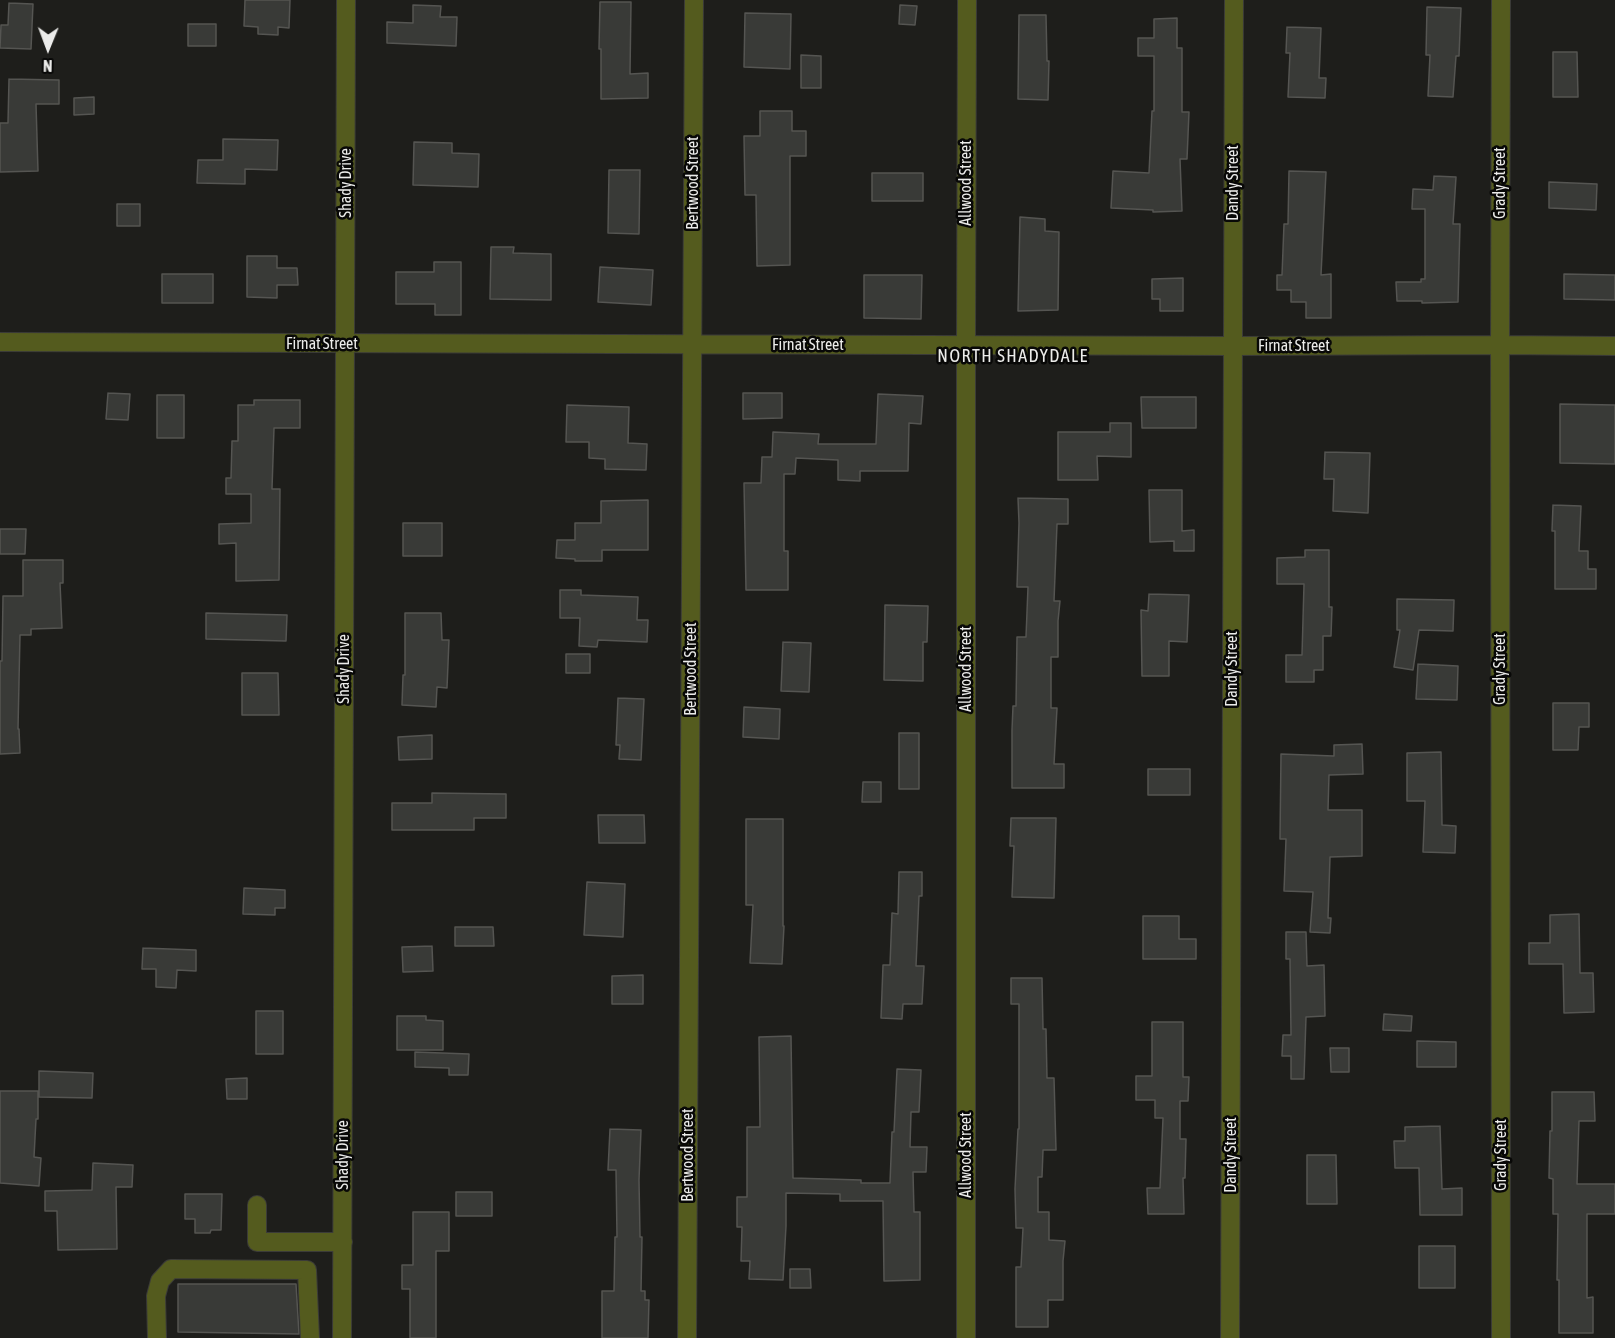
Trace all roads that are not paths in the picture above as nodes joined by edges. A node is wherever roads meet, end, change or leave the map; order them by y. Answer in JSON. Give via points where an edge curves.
{"nodes":[{"id":1,"x":346,"y":0,"type":"edge"},
{"id":2,"x":694,"y":0,"type":"edge"},
{"id":3,"x":967,"y":0,"type":"edge"},
{"id":4,"x":1234,"y":0,"type":"edge"},
{"id":5,"x":1501,"y":0,"type":"edge"},
{"id":6,"x":0,"y":342,"type":"edge"},
{"id":7,"x":346,"y":344,"type":"junction"},
{"id":8,"x":693,"y":345,"type":"junction"},
{"id":9,"x":966,"y":345,"type":"junction"},
{"id":10,"x":1500,"y":345,"type":"junction"},
{"id":11,"x":1232,"y":346,"type":"junction"},
{"id":12,"x":1615,"y":346,"type":"edge"},
{"id":13,"x":257,"y":1205,"type":"dead end"},
{"id":14,"x":343,"y":1242,"type":"junction"},
{"id":15,"x":158,"y":1338,"type":"edge"},
{"id":16,"x":310,"y":1338,"type":"edge"},
{"id":17,"x":342,"y":1338,"type":"edge"},
{"id":18,"x":687,"y":1338,"type":"edge"},
{"id":19,"x":966,"y":1338,"type":"edge"},
{"id":20,"x":1230,"y":1338,"type":"edge"},
{"id":21,"x":1501,"y":1338,"type":"edge"}],
"edges":[{"from":1,"to":7,"type":"street","name":"Shady Drive"},
{"from":2,"to":8,"type":"street","name":"Bertwood Street"},
{"from":3,"to":9,"type":"street","name":"Allwood Street"},
{"from":4,"to":11,"type":"street","name":"Dandy Street"},
{"from":5,"to":10,"type":"street","name":"Grady Street"},
{"from":6,"to":7,"type":"street","name":"Firnat Street"},
{"from":7,"to":8,"type":"street","name":"Firnat Street"},
{"from":7,"to":14,"type":"street","name":"Shady Drive"},
{"from":8,"to":9,"type":"street","name":"Firnat Street"},
{"from":8,"to":18,"type":"street","name":"Bertwood Street"},
{"from":9,"to":11,"type":"street","name":"Firnat Street"},
{"from":9,"to":19,"type":"street","name":"Allwood Street"},
{"from":10,"to":11,"type":"street","name":"Firnat Street"},
{"from":10,"to":12,"type":"street","name":"Firnat Street"},
{"from":10,"to":21,"type":"street","name":"Grady Street"},
{"from":11,"to":20,"type":"street","name":"Dandy Street"},
{"from":13,"to":14,"type":"street","via":[[257,1242]]},
{"from":14,"to":17,"type":"street","name":"Shady Drive"},
{"from":15,"to":16,"type":"street","via":[[156,1296],[160,1281],[171,1269],[307,1270]]}]}
